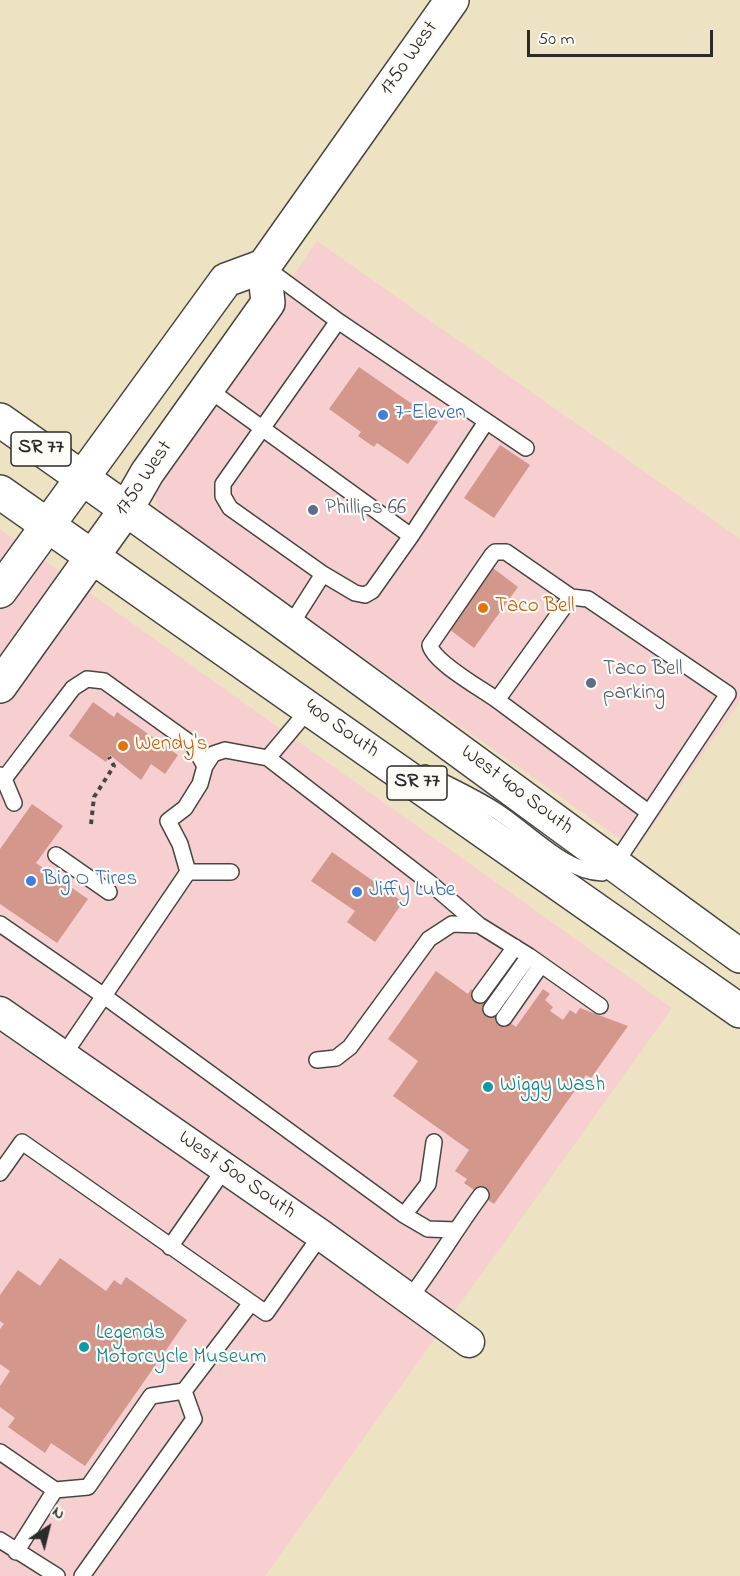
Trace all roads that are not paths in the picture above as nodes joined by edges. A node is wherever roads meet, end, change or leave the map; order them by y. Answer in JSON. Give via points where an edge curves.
{"nodes":[{"id":1,"x":452,"y":0,"type":"edge"},
{"id":2,"x":264,"y":266,"type":"junction"},
{"id":3,"x":338,"y":321,"type":"junction"},
{"id":4,"x":208,"y":389,"type":"junction"},
{"id":5,"x":0,"y":420,"type":"edge"},
{"id":6,"x":486,"y":422,"type":"junction"},
{"id":7,"x":263,"y":428,"type":"junction"},
{"id":8,"x":526,"y":448,"type":"dead end"},
{"id":9,"x":82,"y":478,"type":"junction"},
{"id":10,"x":0,"y":492,"type":"edge"},
{"id":11,"x":127,"y":508,"type":"junction"},
{"id":12,"x":47,"y":525,"type":"junction"},
{"id":13,"x":411,"y":536,"type":"junction"},
{"id":14,"x":93,"y":555,"type":"junction"},
{"id":15,"x":323,"y":574,"type":"junction"},
{"id":16,"x":0,"y":591,"type":"edge"},
{"id":17,"x":571,"y":597,"type":"junction"},
{"id":18,"x":290,"y":626,"type":"junction"},
{"id":19,"x":0,"y":686,"type":"edge"},
{"id":20,"x":497,"y":700,"type":"junction"},
{"id":21,"x":310,"y":708,"type":"junction"},
{"id":22,"x":350,"y":736,"type":"junction"},
{"id":23,"x":268,"y":758,"type":"junction"},
{"id":24,"x":205,"y":766,"type":"junction"},
{"id":25,"x":2,"y":777,"type":"edge"},
{"id":26,"x":14,"y":803,"type":"dead end"},
{"id":27,"x":648,"y":812,"type":"junction"},
{"id":28,"x":56,"y":855,"type":"dead end"},
{"id":29,"x":615,"y":864,"type":"junction"},
{"id":30,"x":231,"y":872,"type":"dead end"},
{"id":31,"x":188,"y":873,"type":"junction"},
{"id":32,"x":109,"y":892,"type":"dead end"},
{"id":33,"x":0,"y":924,"type":"edge"},
{"id":34,"x":479,"y":925,"type":"junction"},
{"id":35,"x":515,"y":947,"type":"junction"},
{"id":36,"x":740,"y":956,"type":"edge"},
{"id":37,"x":535,"y":961,"type":"junction"},
{"id":38,"x":480,"y":995,"type":"dead end"},
{"id":39,"x":104,"y":996,"type":"junction"},
{"id":40,"x":600,"y":1006,"type":"dead end"},
{"id":41,"x":740,"y":1011,"type":"edge"},
{"id":42,"x":0,"y":1012,"type":"edge"},
{"id":43,"x":497,"y":1014,"type":"dead end"},
{"id":44,"x":63,"y":1056,"type":"junction"},
{"id":45,"x":316,"y":1060,"type":"dead end"},
{"id":46,"x":434,"y":1142,"type":"dead end"},
{"id":47,"x":225,"y":1168,"type":"junction"},
{"id":48,"x":0,"y":1173,"type":"edge"},
{"id":49,"x":481,"y":1195,"type":"dead end"},
{"id":50,"x":404,"y":1215,"type":"junction"},
{"id":51,"x":456,"y":1230,"type":"junction"},
{"id":52,"x":321,"y":1235,"type":"junction"},
{"id":53,"x":170,"y":1247,"type":"junction"},
{"id":54,"x":409,"y":1299,"type":"junction"},
{"id":55,"x":251,"y":1303,"type":"junction"},
{"id":56,"x":469,"y":1342,"type":"dead end"},
{"id":57,"x":184,"y":1391,"type":"junction"},
{"id":58,"x":0,"y":1452,"type":"edge"},
{"id":59,"x":55,"y":1490,"type":"junction"},
{"id":60,"x":0,"y":1540,"type":"edge"},
{"id":61,"x":16,"y":1552,"type":"junction"},
{"id":62,"x":57,"y":1576,"type":"edge"},
{"id":63,"x":82,"y":1576,"type":"edge"}],
"edges":[{"from":1,"to":2,"type":"main road","name":"1750 West"},
{"from":2,"to":3,"type":"lane"},
{"from":2,"to":4,"type":"main road","name":"1750 West","via":[[268,303]]},
{"from":2,"to":9,"type":"main road","via":[[226,280]]},
{"from":3,"to":6,"type":"lane"},
{"from":3,"to":7,"type":"lane"},
{"from":4,"to":7,"type":"lane"},
{"from":4,"to":11,"type":"main road","name":"1750 West","via":[[147,473]]},
{"from":5,"to":9,"type":"main road","number":"SR 77"},
{"from":6,"to":8,"type":"lane"},
{"from":6,"to":13,"type":"lane"},
{"from":7,"to":13,"type":"lane"},
{"from":7,"to":15,"type":"lane","via":[[224,484],[223,496],[230,508]]},
{"from":9,"to":11,"type":"main road","number":"SR 77"},
{"from":9,"to":12,"type":"main road"},
{"from":10,"to":12,"type":"main road","name":"400 South","number":"SR 77"},
{"from":11,"to":14,"type":"main road","name":"1750 West"},
{"from":11,"to":18,"type":"main road","number":"SR 77"},
{"from":12,"to":14,"type":"main road","name":"400 South","number":"SR 77"},
{"from":12,"to":16,"type":"main road"},
{"from":13,"to":15,"type":"lane","via":[[372,591],[365,595]]},
{"from":14,"to":19,"type":"main road","name":"1750 West"},
{"from":14,"to":21,"type":"main road","name":"400 South","number":"SR 77"},
{"from":15,"to":18,"type":"lane"},
{"from":17,"to":20,"type":"lane"},
{"from":17,"to":20,"type":"lane","via":[[506,552],[492,555],[430,645],[439,659]]},
{"from":17,"to":27,"type":"lane","via":[[588,598],[728,694]]},
{"from":18,"to":29,"type":"main road","name":"West 400 South","number":"SR 77"},
{"from":20,"to":27,"type":"lane"},
{"from":21,"to":22,"type":"main road","name":"400 South","number":"SR 77"},
{"from":21,"to":23,"type":"lane"},
{"from":22,"to":29,"type":"lane","via":[[487,806],[584,870],[602,873]]},
{"from":22,"to":41,"type":"main road","name":"400 South","number":"SR 77"},
{"from":23,"to":24,"type":"lane","via":[[225,750],[213,754]]},
{"from":23,"to":34,"type":"lane"},
{"from":24,"to":25,"type":"lane","via":[[194,745],[104,681],[87,679],[73,688]]},
{"from":24,"to":31,"type":"lane","via":[[200,784],[185,808],[168,821]]},
{"from":25,"to":26,"type":"lane"},
{"from":27,"to":29,"type":"lane"},
{"from":28,"to":32,"type":"lane"},
{"from":29,"to":36,"type":"main road","number":"SR 77"},
{"from":30,"to":31,"type":"lane"},
{"from":31,"to":39,"type":"lane"},
{"from":33,"to":39,"type":"lane"},
{"from":34,"to":35,"type":"lane"},
{"from":34,"to":45,"type":"lane","via":[[452,924],[429,939],[350,1047],[336,1058]]},
{"from":35,"to":37,"type":"lane"},
{"from":35,"to":38,"type":"lane"},
{"from":37,"to":40,"type":"lane"},
{"from":37,"to":43,"type":"lane"},
{"from":39,"to":44,"type":"lane"},
{"from":39,"to":50,"type":"lane"},
{"from":42,"to":44,"type":"street","name":"West 500 South"},
{"from":44,"to":47,"type":"street","name":"West 500 South"},
{"from":46,"to":50,"type":"lane","via":[[428,1184]]},
{"from":47,"to":52,"type":"street","name":"West 500 South"},
{"from":47,"to":53,"type":"lane"},
{"from":48,"to":53,"type":"lane","via":[[22,1142]]},
{"from":49,"to":51,"type":"lane"},
{"from":50,"to":51,"type":"lane","via":[[428,1229]]},
{"from":51,"to":54,"type":"lane"},
{"from":52,"to":54,"type":"street","name":"West 500 South"},
{"from":52,"to":55,"type":"lane","via":[[266,1313]]},
{"from":53,"to":55,"type":"lane"},
{"from":54,"to":56,"type":"street","name":"West 500 South"},
{"from":55,"to":57,"type":"lane"},
{"from":57,"to":59,"type":"lane","via":[[151,1396],[88,1486]]},
{"from":57,"to":63,"type":"lane","via":[[194,1419]]},
{"from":58,"to":59,"type":"lane"},
{"from":59,"to":61,"type":"lane"},
{"from":60,"to":61,"type":"lane"},
{"from":61,"to":62,"type":"lane"}]}
